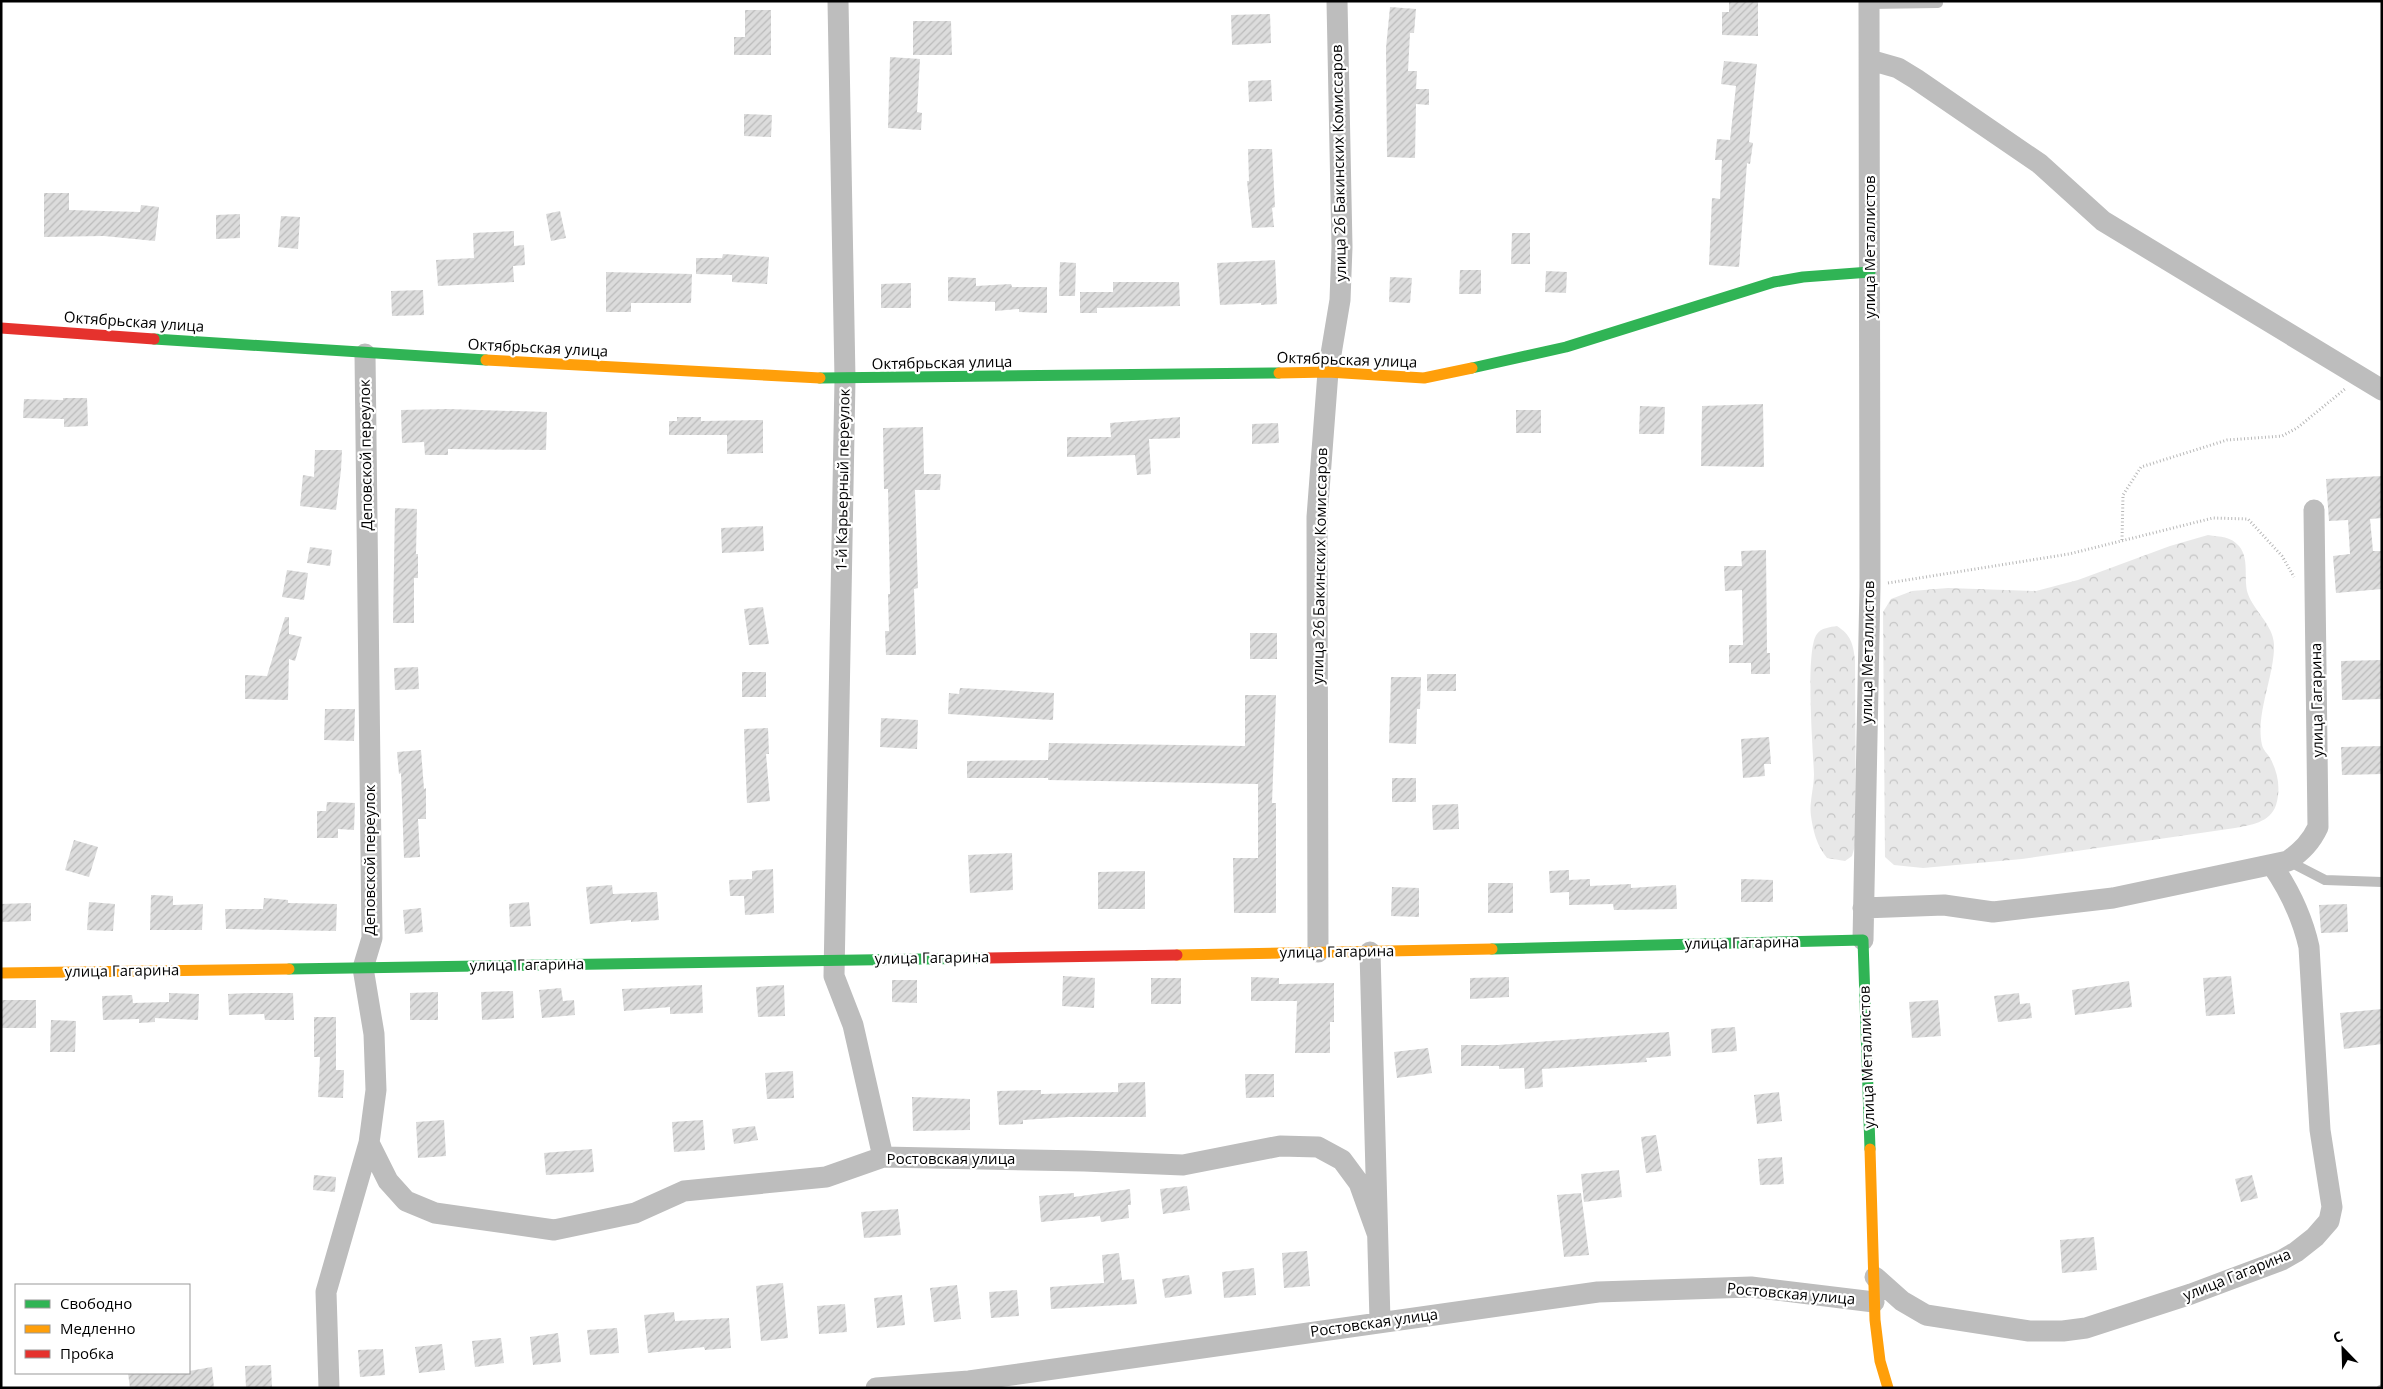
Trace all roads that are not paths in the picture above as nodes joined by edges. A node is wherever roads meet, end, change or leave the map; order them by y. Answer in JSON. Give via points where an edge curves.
{"nodes":[{"id":1,"x":838,"y":1,"type":"edge"},
{"id":2,"x":1338,"y":1,"type":"edge"},
{"id":3,"x":1870,"y":3,"type":"edge"},
{"id":4,"x":1938,"y":3,"type":"dead end"},
{"id":5,"x":1870,"y":60,"type":"junction"},
{"id":6,"x":1870,"y":272,"type":"junction"},
{"id":7,"x":1,"y":328,"type":"edge"},
{"id":8,"x":365,"y":354,"type":"junction"},
{"id":9,"x":1328,"y":372,"type":"junction"},
{"id":10,"x":845,"y":379,"type":"junction"},
{"id":11,"x":2382,"y":390,"type":"edge"},
{"id":12,"x":2314,"y":510,"type":"dead end"},
{"id":13,"x":2280,"y":863,"type":"junction"},
{"id":14,"x":2382,"y":882,"type":"edge"},
{"id":15,"x":1863,"y":908,"type":"junction"},
{"id":16,"x":1863,"y":940,"type":"junction"},
{"id":17,"x":1318,"y":952,"type":"junction"},
{"id":18,"x":1370,"y":952,"type":"junction"},
{"id":19,"x":834,"y":959,"type":"junction"},
{"id":20,"x":363,"y":968,"type":"junction"},
{"id":21,"x":1,"y":973,"type":"edge"},
{"id":22,"x":369,"y":1143,"type":"junction"},
{"id":23,"x":883,"y":1157,"type":"junction"},
{"id":24,"x":1377,"y":1233,"type":"junction"},
{"id":25,"x":1875,"y":1278,"type":"junction"},
{"id":26,"x":1874,"y":1302,"type":"junction"},
{"id":27,"x":1380,"y":1321,"type":"junction"},
{"id":28,"x":329,"y":1388,"type":"edge"},
{"id":29,"x":876,"y":1388,"type":"edge"},
{"id":30,"x":1888,"y":1388,"type":"edge"}],
"edges":[{"from":1,"to":10,"type":"street","name":"1-й Карьерный переулок"},
{"from":2,"to":9,"type":"street","name":"улица 26 Бакинских Комиссаров","via":[[1342,247],[1340,300]]},
{"from":3,"to":4,"type":"lane"},
{"from":3,"to":5,"type":"street","name":"улица Металлистов"},
{"from":5,"to":6,"type":"street","name":"улица Металлистов"},
{"from":5,"to":11,"type":"street","via":[[1898,68],[1916,79],[2040,164],[2104,221]]},
{"from":6,"to":9,"type":"main road","name":"Октябрьская улица","via":[[1803,276],[1774,282],[1566,347],[1424,378]]},
{"from":6,"to":15,"type":"street","name":"улица Металлистов","via":[[1870,586]]},
{"from":7,"to":8,"type":"main road","name":"Октябрьская улица"},
{"from":8,"to":10,"type":"main road","name":"Октябрьская улица"},
{"from":8,"to":20,"type":"street","name":"Деповской переулок","via":[[372,938]]},
{"from":9,"to":10,"type":"main road","name":"Октябрьская улица"},
{"from":9,"to":17,"type":"street","name":"улица 26 Бакинских Комиссаров","via":[[1317,517]]},
{"from":10,"to":19,"type":"street","name":"1-й Карьерный переулок"},
{"from":12,"to":13,"type":"street","name":"улица Гагарина","via":[[2318,826],[2313,839],[2302,851]]},
{"from":13,"to":14,"type":"lane","via":[[2325,880]]},
{"from":13,"to":15,"type":"street","name":"улица Гагарина","via":[[2113,898],[1993,912],[1944,906]]},
{"from":13,"to":25,"type":"street","name":"улица Гагарина","via":[[2309,947],[2320,1130],[2332,1207],[2329,1221],[2315,1237],[2282,1260],[2086,1328],[2029,1331],[1926,1316]]},
{"from":15,"to":16,"type":"street","name":"улица Металлистов"},
{"from":16,"to":18,"type":"main road","name":"улица Гагарина"},
{"from":16,"to":25,"type":"main road","name":"улица Металлистов"},
{"from":17,"to":18,"type":"main road","name":"улица Гагарина"},
{"from":17,"to":19,"type":"main road","name":"улица Гагарина"},
{"from":18,"to":24,"type":"street"},
{"from":19,"to":20,"type":"main road","name":"улица Гагарина"},
{"from":19,"to":23,"type":"street","name":"1-й Карьерный переулок","via":[[834,976],[853,1025]]},
{"from":20,"to":21,"type":"main road","name":"улица Гагарина"},
{"from":20,"to":22,"type":"street","name":"Деповской переулок","via":[[374,1034],[376,1090]]},
{"from":22,"to":23,"type":"street","name":"Ростовская улица","via":[[388,1181],[406,1201],[435,1214],[554,1230],[635,1213],[684,1191],[826,1177]]},
{"from":22,"to":28,"type":"street","name":"Деповской переулок","via":[[326,1292]]},
{"from":23,"to":24,"type":"street","name":"Ростовская улица","via":[[1183,1165],[1280,1146],[1318,1147],[1342,1160],[1359,1183]]},
{"from":24,"to":27,"type":"street"},
{"from":25,"to":26,"type":"main road","name":"улица Металлистов"},
{"from":26,"to":27,"type":"street","name":"Ростовская улица","via":[[1751,1288],[1690,1288],[1598,1292]]},
{"from":26,"to":30,"type":"main road","name":"улица Металлистов","via":[[1875,1344]]},
{"from":27,"to":29,"type":"street","name":"Ростовская улица","via":[[969,1381]]}]}
